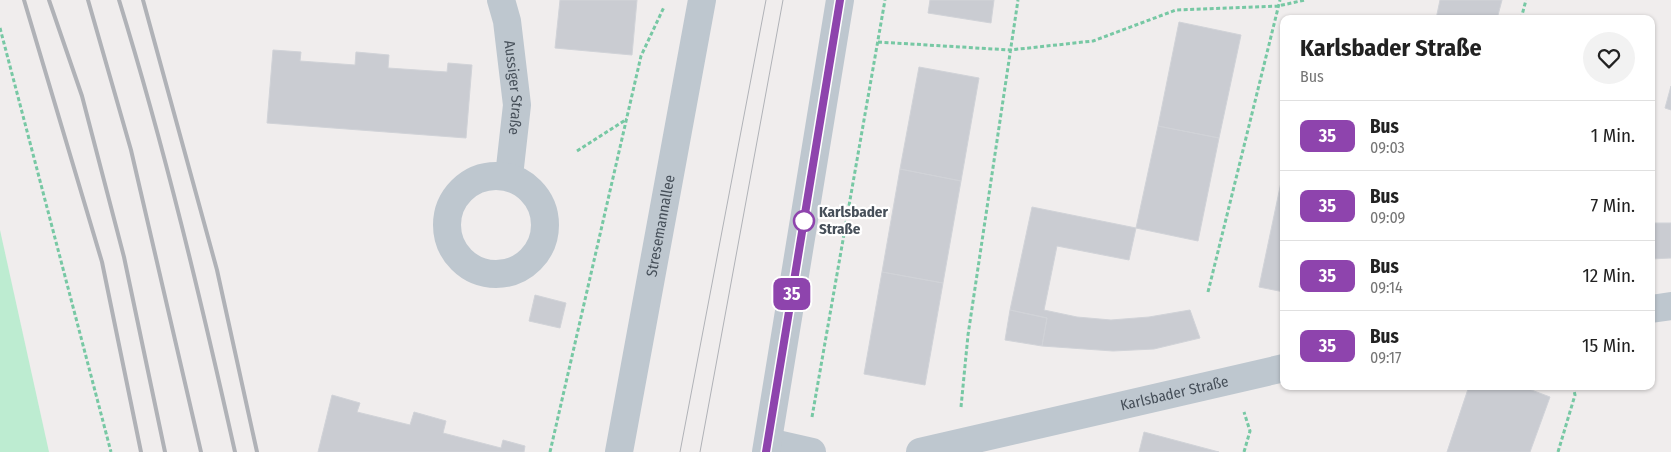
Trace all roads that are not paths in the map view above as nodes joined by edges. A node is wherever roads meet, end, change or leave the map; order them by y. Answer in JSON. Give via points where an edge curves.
{"nodes":[{"id":1,"x":501,"y":0,"type":"edge"},
{"id":2,"x":702,"y":0,"type":"edge"},
{"id":3,"x":840,"y":0,"type":"edge"},
{"id":4,"x":509,"y":176,"type":"dead end"},
{"id":5,"x":1671,"y":306,"type":"edge"},
{"id":6,"x":1655,"y":308,"type":"edge"},
{"id":7,"x":1280,"y":369,"type":"edge"},
{"id":8,"x":767,"y":447,"type":"edge"},
{"id":9,"x":619,"y":452,"type":"edge"},
{"id":10,"x":810,"y":452,"type":"edge"},
{"id":11,"x":920,"y":452,"type":"edge"}],
"edges":[{"from":1,"to":4,"type":"street","name":"Aussiger Straße","via":[[507,21],[517,105]]},
{"from":2,"to":9,"type":"street","name":"Stresemannallee"},
{"from":3,"to":8,"type":"street"},
{"from":5,"to":6,"type":"street"},
{"from":7,"to":11,"type":"street","name":"Karlsbader Straße"},
{"from":8,"to":10,"type":"street"}]}
